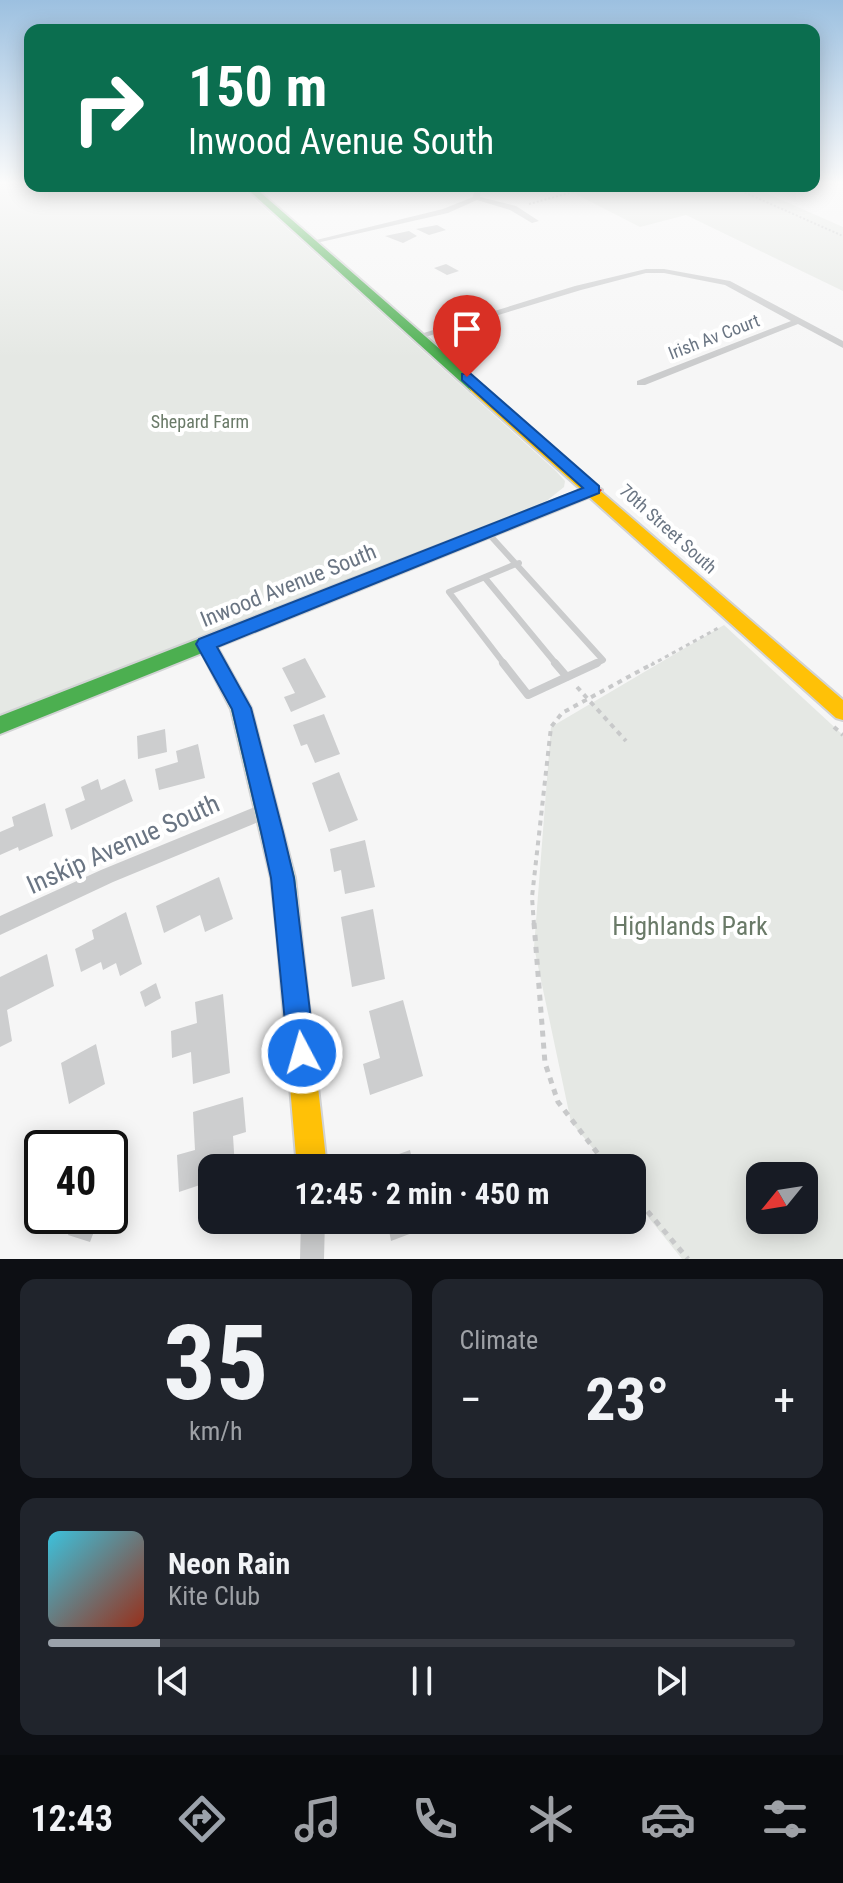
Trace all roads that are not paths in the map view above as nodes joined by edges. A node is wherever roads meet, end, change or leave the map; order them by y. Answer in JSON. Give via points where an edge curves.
{"nodes":[{"id":1,"x":309,"y":240,"type":"edge"},
{"id":2,"x":322,"y":240,"type":"edge"},
{"id":3,"x":312,"y":242,"type":"junction"},
{"id":4,"x":798,"y":321,"type":"junction"},
{"id":5,"x":419,"y":336,"type":"junction"},
{"id":6,"x":843,"y":345,"type":"edge"},
{"id":7,"x":641,"y":383,"type":"dead end"},
{"id":8,"x":594,"y":490,"type":"junction"},
{"id":9,"x":487,"y":532,"type":"junction"},
{"id":10,"x":519,"y":563,"type":"junction"},
{"id":11,"x":485,"y":578,"type":"junction"},
{"id":12,"x":206,"y":644,"type":"junction"},
{"id":13,"x":567,"y":677,"type":"junction"},
{"id":14,"x":843,"y":712,"type":"edge"},
{"id":15,"x":0,"y":725,"type":"edge"},
{"id":16,"x":267,"y":810,"type":"junction"},
{"id":17,"x":0,"y":926,"type":"edge"},
{"id":18,"x":311,"y":1154,"type":"edge"},
{"id":19,"x":313,"y":1234,"type":"edge"},
{"id":20,"x":312,"y":1259,"type":"edge"}],
"edges":[{"from":1,"to":3,"type":"main road","name":"70th Street South"},
{"from":2,"to":3,"type":"street"},
{"from":3,"to":5,"type":"main road","name":"70th Street South"},
{"from":4,"to":5,"type":"street","via":[[727,283],[646,271]]},
{"from":4,"to":6,"type":"street"},
{"from":4,"to":7,"type":"street","name":"Irish Av Court"},
{"from":5,"to":8,"type":"main road","name":"70th Street South"},
{"from":8,"to":9,"type":"main road","name":"Inwood Avenue South"},
{"from":8,"to":14,"type":"main road","name":"70th Street South"},
{"from":9,"to":10,"type":"lane"},
{"from":9,"to":12,"type":"main road","name":"Inwood Avenue South"},
{"from":10,"to":11,"type":"lane"},
{"from":10,"to":13,"type":"lane","via":[[603,660]]},
{"from":11,"to":13,"type":"lane"},
{"from":11,"to":13,"type":"lane","via":[[449,592],[528,695]]},
{"from":12,"to":15,"type":"main road","name":"Inwood Avenue South"},
{"from":12,"to":16,"type":"main road","via":[[241,708]]},
{"from":16,"to":17,"type":"street","name":"Inskip Avenue South"},
{"from":16,"to":18,"type":"main road","via":[[283,878]]},
{"from":19,"to":20,"type":"street"}]}
